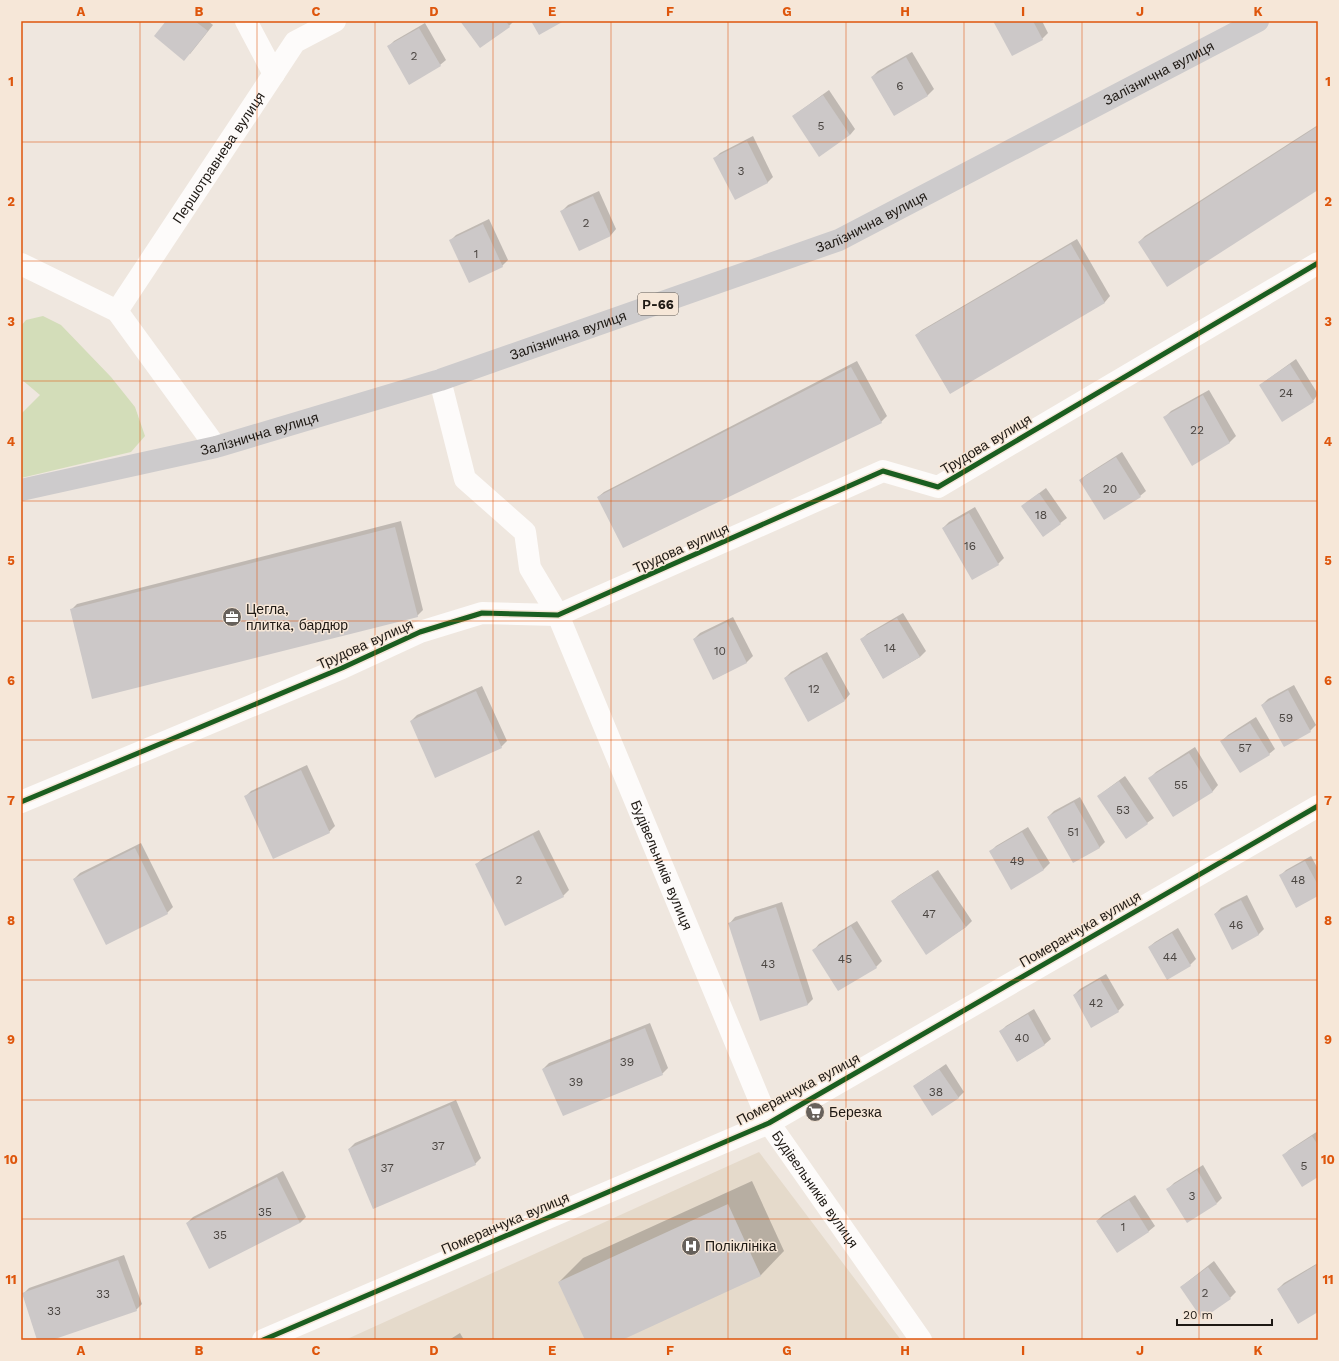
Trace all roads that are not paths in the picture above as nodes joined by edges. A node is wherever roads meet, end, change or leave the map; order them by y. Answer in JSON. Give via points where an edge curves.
{"nodes":[{"id":1,"x":246,"y":21,"type":"edge"},
{"id":2,"x":335,"y":21,"type":"edge"},
{"id":3,"x":1258,"y":21,"type":"edge"},
{"id":4,"x":274,"y":74,"type":"junction"},
{"id":5,"x":1318,"y":263,"type":"edge"},
{"id":6,"x":21,"y":264,"type":"edge"},
{"id":7,"x":117,"y":311,"type":"junction"},
{"id":8,"x":440,"y":380,"type":"junction"},
{"id":9,"x":216,"y":447,"type":"junction"},
{"id":10,"x":21,"y":490,"type":"edge"},
{"id":11,"x":558,"y":615,"type":"junction"},
{"id":12,"x":21,"y":802,"type":"edge"},
{"id":13,"x":1318,"y":806,"type":"edge"},
{"id":14,"x":768,"y":1123,"type":"junction"},
{"id":15,"x":263,"y":1340,"type":"edge"},
{"id":16,"x":921,"y":1340,"type":"edge"}],
"edges":[{"from":1,"to":4,"type":"street"},
{"from":2,"to":4,"type":"street","name":"Першотравнева вулиця","via":[[295,42]]},
{"from":3,"to":8,"type":"main road","name":"Залізнична вулиця","number":"Р-66","via":[[839,240]]},
{"from":4,"to":7,"type":"street","name":"Першотравнева вулиця"},
{"from":5,"to":11,"type":"street","name":"Трудова вулиця","via":[[938,487],[883,471]]},
{"from":6,"to":7,"type":"street"},
{"from":7,"to":9,"type":"street"},
{"from":8,"to":9,"type":"main road","name":"Залізнична вулиця","number":"Р-66"},
{"from":8,"to":11,"type":"street","name":"Будівельників вулиця","via":[[465,479],[525,532],[530,568]]},
{"from":9,"to":10,"type":"main road","name":"Залізнична вулиця","number":"Р-66"},
{"from":11,"to":12,"type":"street","name":"Трудова вулиця","via":[[482,613],[420,632],[342,668]]},
{"from":11,"to":14,"type":"street","name":"Будівельників вулиця"},
{"from":13,"to":14,"type":"street","name":"Померанчука вулиця"},
{"from":14,"to":15,"type":"street","name":"Померанчука вулиця"},
{"from":14,"to":16,"type":"street","name":"Будівельників вулиця"}]}
